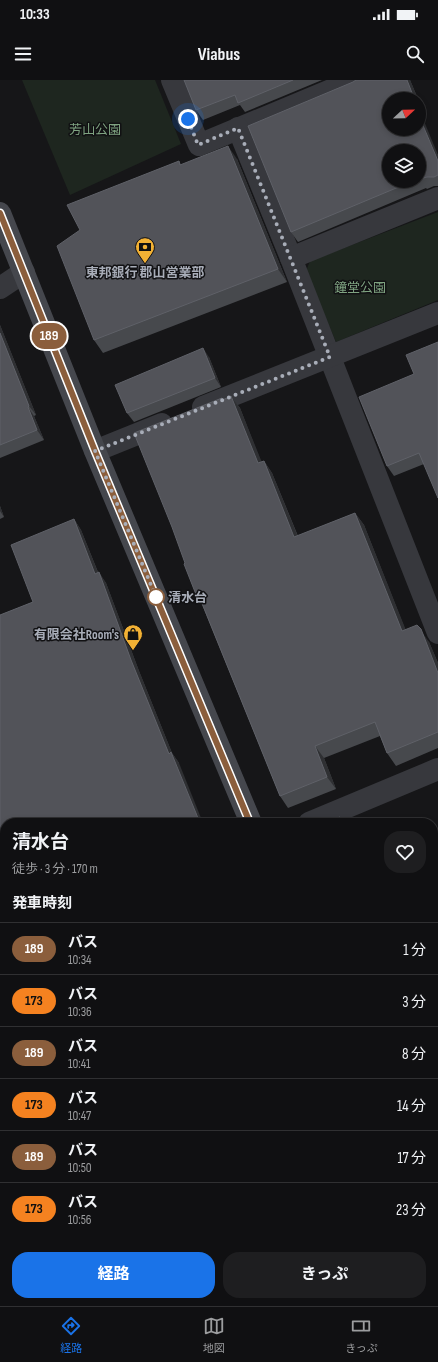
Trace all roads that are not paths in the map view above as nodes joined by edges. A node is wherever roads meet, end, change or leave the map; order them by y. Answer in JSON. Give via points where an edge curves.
{"nodes":[{"id":1,"x":172,"y":80,"type":"edge"},
{"id":2,"x":354,"y":80,"type":"edge"},
{"id":3,"x":323,"y":86,"type":"edge"},
{"id":4,"x":238,"y":128,"type":"junction"},
{"id":5,"x":438,"y":198,"type":"edge"},
{"id":6,"x":0,"y":213,"type":"edge"},
{"id":7,"x":291,"y":258,"type":"junction"},
{"id":8,"x":24,"y":272,"type":"junction"},
{"id":9,"x":0,"y":288,"type":"edge"},
{"id":10,"x":438,"y":313,"type":"edge"},
{"id":11,"x":330,"y":357,"type":"junction"},
{"id":12,"x":95,"y":451,"type":"junction"},
{"id":13,"x":438,"y":633,"type":"edge"},
{"id":14,"x":438,"y":769,"type":"edge"},
{"id":15,"x":248,"y":818,"type":"edge"},
{"id":16,"x":321,"y":818,"type":"edge"}],
"edges":[{"from":1,"to":4,"type":"street","via":[[198,145]]},
{"from":2,"to":3,"type":"street"},
{"from":3,"to":4,"type":"street"},
{"from":4,"to":7,"type":"street"},
{"from":5,"to":7,"type":"street"},
{"from":6,"to":8,"type":"main road"},
{"from":7,"to":11,"type":"street"},
{"from":8,"to":9,"type":"street"},
{"from":8,"to":12,"type":"main road"},
{"from":10,"to":11,"type":"street"},
{"from":11,"to":12,"type":"street"},
{"from":11,"to":13,"type":"street"},
{"from":12,"to":15,"type":"main road"},
{"from":14,"to":16,"type":"street"}]}
